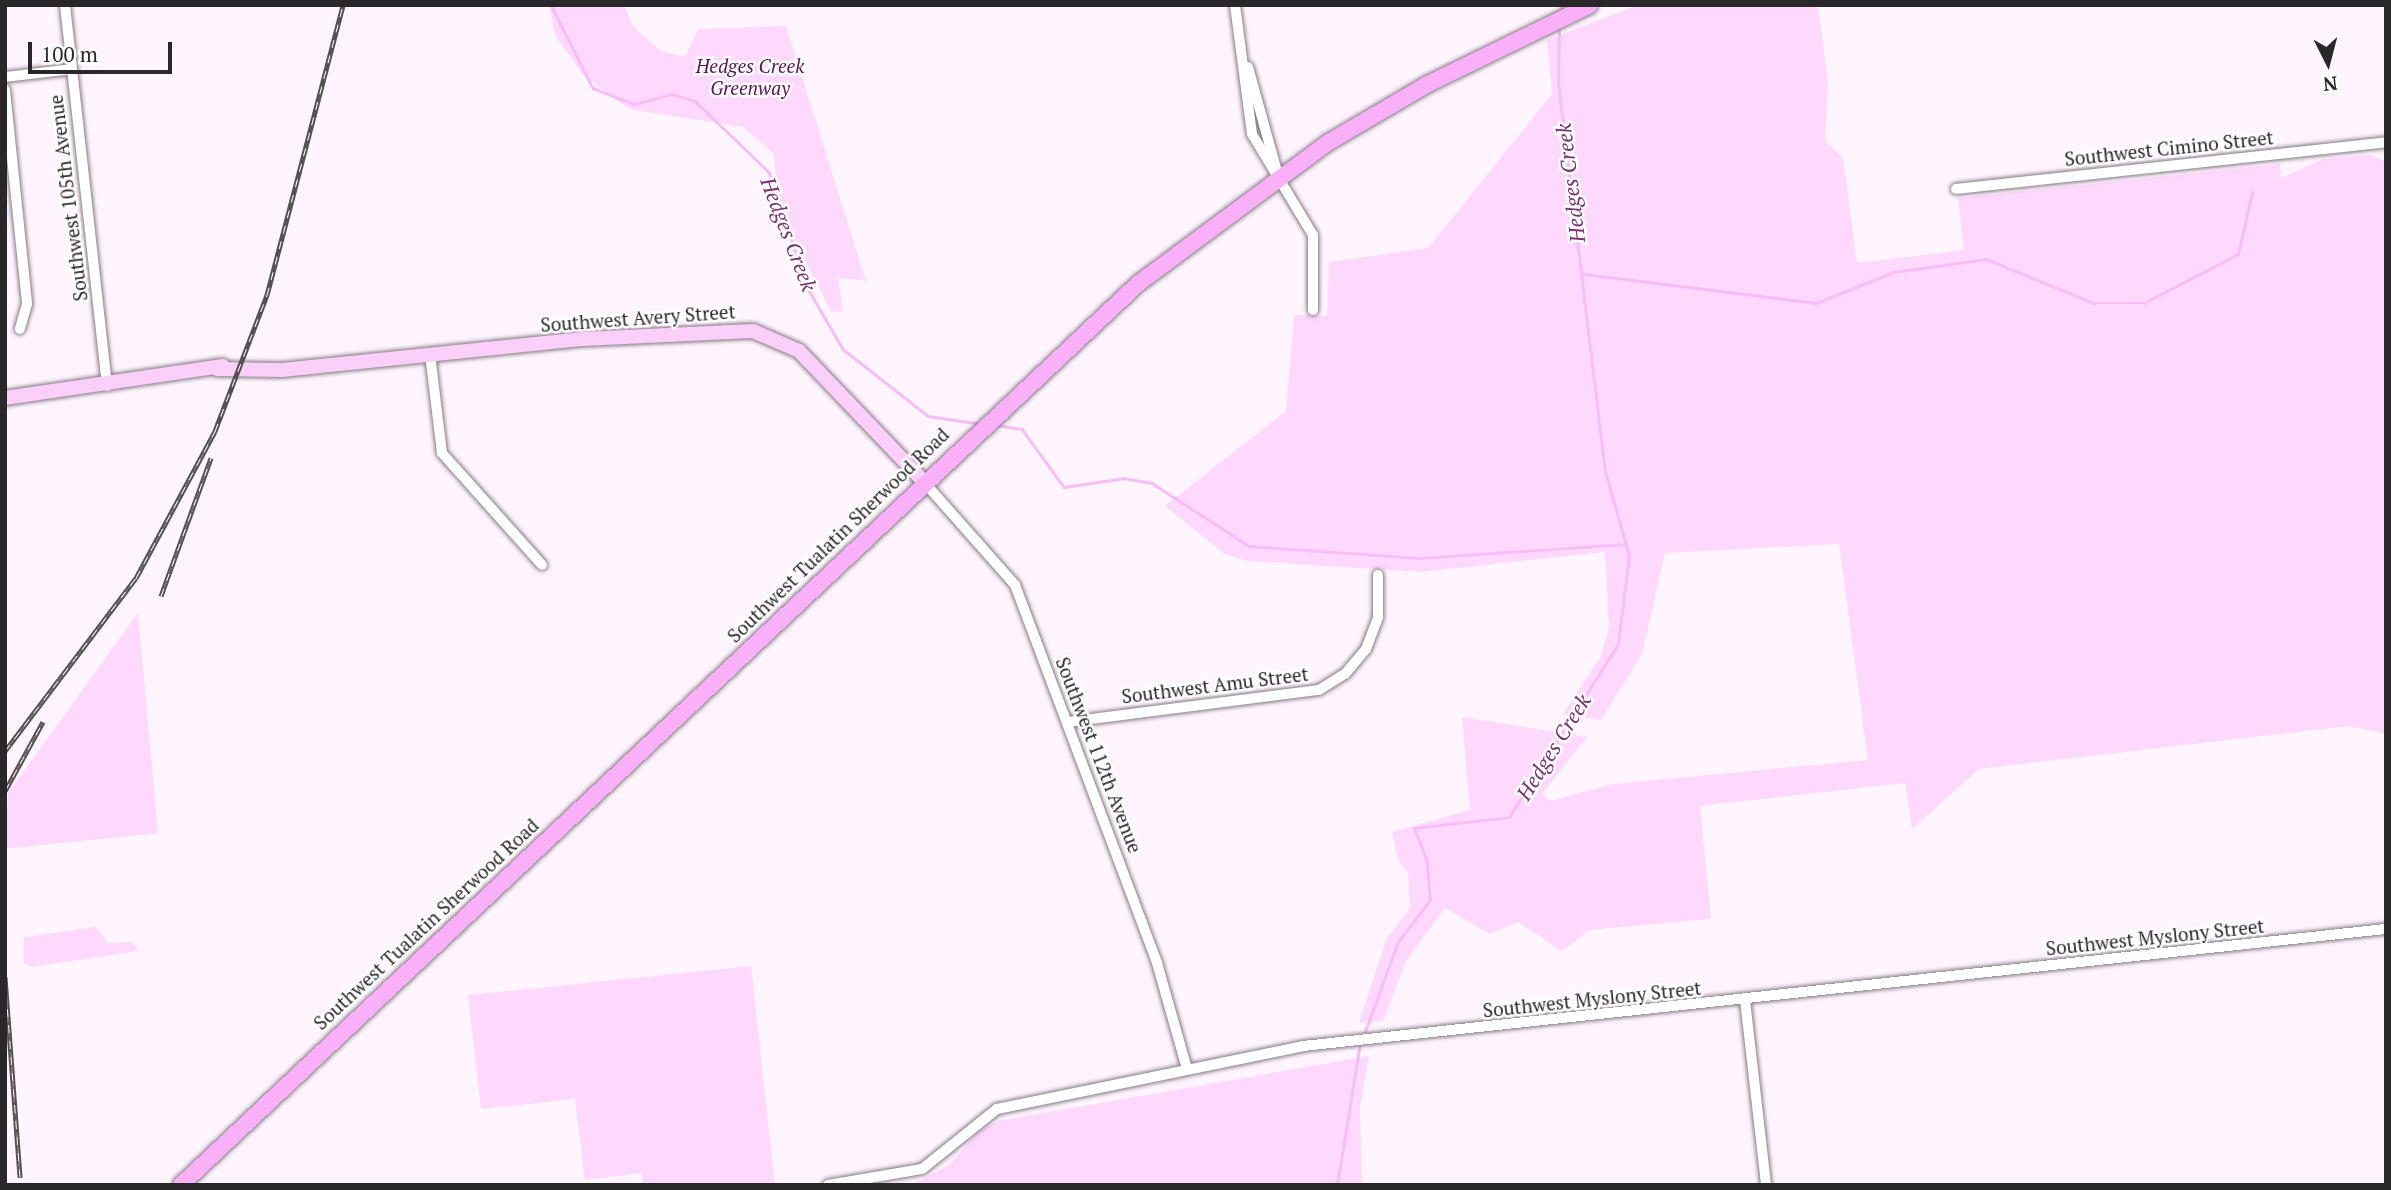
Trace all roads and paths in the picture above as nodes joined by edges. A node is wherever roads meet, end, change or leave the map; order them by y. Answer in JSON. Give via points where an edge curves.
{"nodes":[{"id":1,"x":65,"y":5,"type":"edge"},
{"id":2,"x":1236,"y":5,"type":"edge"},
{"id":3,"x":1590,"y":5,"type":"edge"},
{"id":4,"x":72,"y":69,"type":"junction"},
{"id":5,"x":5,"y":77,"type":"edge"},
{"id":6,"x":5,"y":90,"type":"edge"},
{"id":7,"x":2386,"y":142,"type":"edge"},
{"id":8,"x":1278,"y":175,"type":"junction"},
{"id":9,"x":1956,"y":190,"type":"dead end"},
{"id":10,"x":17,"y":209,"type":"junction"},
{"id":11,"x":5,"y":211,"type":"edge"},
{"id":12,"x":1313,"y":310,"type":"dead end"},
{"id":13,"x":20,"y":329,"type":"dead end"},
{"id":14,"x":430,"y":354,"type":"junction"},
{"id":15,"x":107,"y":386,"type":"junction"},
{"id":16,"x":5,"y":398,"type":"edge"},
{"id":17,"x":925,"y":482,"type":"junction"},
{"id":18,"x":542,"y":565,"type":"dead end"},
{"id":19,"x":1378,"y":575,"type":"dead end"},
{"id":20,"x":1068,"y":722,"type":"junction"},
{"id":21,"x":2386,"y":929,"type":"edge"},
{"id":22,"x":1745,"y":1000,"type":"junction"},
{"id":23,"x":1187,"y":1069,"type":"junction"},
{"id":24,"x":181,"y":1185,"type":"edge"},
{"id":25,"x":828,"y":1185,"type":"edge"},
{"id":26,"x":1766,"y":1185,"type":"edge"}],
"edges":[{"from":1,"to":4,"type":"street","name":"Southwest 105th Avenue"},
{"from":2,"to":8,"type":"street","via":[[1251,132],[1263,160]]},
{"from":3,"to":8,"type":"highway","name":"Southwest Tualatin Sherwood Road","via":[[1426,85]]},
{"from":4,"to":5,"type":"street"},
{"from":4,"to":15,"type":"street","name":"Southwest 105th Avenue"},
{"from":6,"to":10,"type":"street"},
{"from":7,"to":9,"type":"street","name":"Southwest Cimino Street"},
{"from":8,"to":12,"type":"street","via":[[1313,235]]},
{"from":8,"to":17,"type":"highway","name":"Southwest Tualatin Sherwood Road","via":[[1139,283]]},
{"from":10,"to":11,"type":"street"},
{"from":10,"to":13,"type":"street","via":[[27,304]]},
{"from":14,"to":15,"type":"main road","name":"Southwest Avery Street","via":[[217,369]]},
{"from":14,"to":17,"type":"main road","name":"Southwest Avery Street","via":[[702,330],[767,335],[808,359]]},
{"from":14,"to":18,"type":"street","via":[[442,453]]},
{"from":15,"to":16,"type":"main road","name":"Southwest Avery Street"},
{"from":17,"to":20,"type":"street","name":"Southwest 112th Avenue","via":[[1011,576]]},
{"from":17,"to":24,"type":"highway","name":"Southwest Tualatin Sherwood Road"},
{"from":19,"to":20,"type":"street","name":"Southwest Amu Street","via":[[1378,617],[1357,663],[1305,695]]},
{"from":20,"to":23,"type":"street","name":"Southwest 112th Avenue","via":[[1157,963]]},
{"from":21,"to":22,"type":"street","name":"Southwest Myslony Street"},
{"from":22,"to":23,"type":"street","name":"Southwest Myslony Street","via":[[1343,1041]]},
{"from":22,"to":26,"type":"street"},
{"from":23,"to":25,"type":"street","name":"Southwest Myslony Street","via":[[997,1109],[922,1169]]}]}
